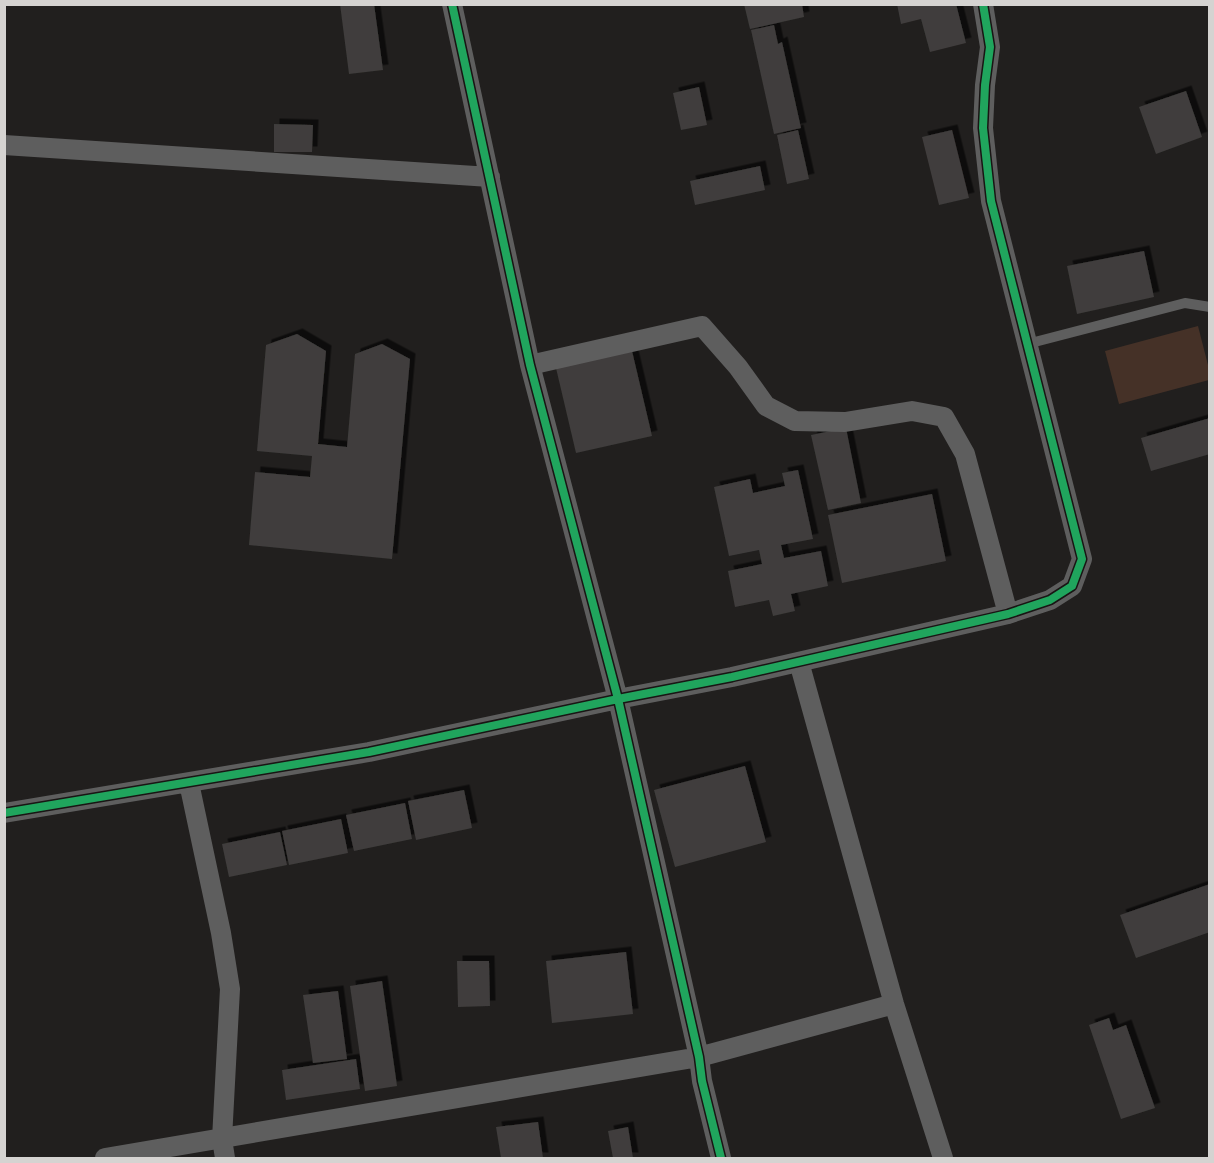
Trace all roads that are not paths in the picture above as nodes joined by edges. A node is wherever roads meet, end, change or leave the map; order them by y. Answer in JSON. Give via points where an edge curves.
{"nodes":[{"id":1,"x":452,"y":4,"type":"edge"},
{"id":2,"x":983,"y":4,"type":"edge"},
{"id":3,"x":4,"y":145,"type":"edge"},
{"id":4,"x":490,"y":177,"type":"junction"},
{"id":5,"x":1209,"y":307,"type":"edge"},
{"id":6,"x":1027,"y":344,"type":"junction"},
{"id":7,"x":530,"y":365,"type":"junction"},
{"id":8,"x":1008,"y":614,"type":"junction"},
{"id":9,"x":799,"y":662,"type":"junction"},
{"id":10,"x":618,"y":699,"type":"junction"},
{"id":11,"x":189,"y":783,"type":"junction"},
{"id":12,"x":4,"y":813,"type":"edge"},
{"id":13,"x":894,"y":1004,"type":"junction"},
{"id":14,"x":699,"y":1057,"type":"junction"},
{"id":15,"x":224,"y":1149,"type":"edge"},
{"id":16,"x":105,"y":1158,"type":"edge"},
{"id":17,"x":721,"y":1158,"type":"edge"},
{"id":18,"x":943,"y":1158,"type":"edge"}],
"edges":[{"from":1,"to":4,"type":"street"},
{"from":2,"to":6,"type":"street","via":[[990,47],[983,128],[991,201]]},
{"from":3,"to":4,"type":"street"},
{"from":4,"to":7,"type":"street"},
{"from":5,"to":6,"type":"lane","via":[[1185,303]]},
{"from":6,"to":8,"type":"street","via":[[1082,559],[1072,586],[1050,600]]},
{"from":7,"to":8,"type":"street","via":[[702,326],[766,406],[795,421],[845,422],[912,411],[944,417],[965,454]]},
{"from":7,"to":10,"type":"street"},
{"from":8,"to":9,"type":"street"},
{"from":9,"to":10,"type":"street"},
{"from":9,"to":13,"type":"street"},
{"from":10,"to":11,"type":"street","via":[[369,752]]},
{"from":10,"to":14,"type":"street"},
{"from":11,"to":12,"type":"street"},
{"from":11,"to":15,"type":"street","via":[[230,989]]},
{"from":13,"to":14,"type":"street"},
{"from":13,"to":18,"type":"street"},
{"from":14,"to":15,"type":"street"},
{"from":14,"to":17,"type":"street"},
{"from":15,"to":16,"type":"street"}]}
